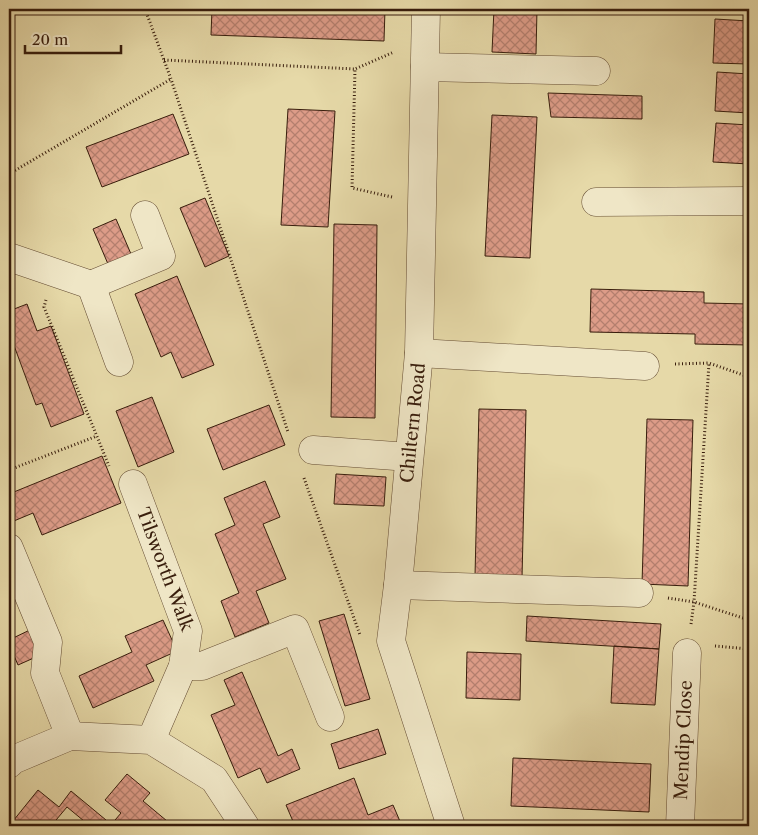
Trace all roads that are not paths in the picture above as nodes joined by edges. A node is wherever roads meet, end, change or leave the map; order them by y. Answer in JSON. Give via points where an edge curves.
{"nodes":[{"id":1,"x":426,"y":9,"type":"edge"},
{"id":2,"x":425,"y":67,"type":"junction"},
{"id":3,"x":596,"y":72,"type":"dead end"},
{"id":4,"x":749,"y":201,"type":"edge"},
{"id":5,"x":596,"y":202,"type":"dead end"},
{"id":6,"x":145,"y":215,"type":"dead end"},
{"id":7,"x":9,"y":256,"type":"edge"},
{"id":8,"x":91,"y":285,"type":"junction"},
{"id":9,"x":420,"y":353,"type":"junction"},
{"id":10,"x":119,"y":362,"type":"dead end"},
{"id":11,"x":645,"y":366,"type":"dead end"},
{"id":12,"x":409,"y":457,"type":"junction"},
{"id":13,"x":308,"y":462,"type":"road end"},
{"id":14,"x":133,"y":484,"type":"road end"},
{"id":15,"x":9,"y":548,"type":"edge"},
{"id":16,"x":398,"y":585,"type":"junction"},
{"id":17,"x":639,"y":594,"type":"road end"},
{"id":18,"x":688,"y":653,"type":"road end"},
{"id":19,"x":182,"y":666,"type":"junction"},
{"id":20,"x":330,"y":717,"type":"dead end"},
{"id":21,"x":70,"y":736,"type":"junction"},
{"id":22,"x":151,"y":740,"type":"junction"},
{"id":23,"x":9,"y":764,"type":"edge"},
{"id":24,"x":245,"y":826,"type":"edge"},
{"id":25,"x":451,"y":826,"type":"edge"},
{"id":26,"x":680,"y":826,"type":"edge"}],
"edges":[{"from":1,"to":2,"type":"street","name":"Chiltern Road"},
{"from":2,"to":3,"type":"street"},
{"from":2,"to":9,"type":"street","name":"Chiltern Road"},
{"from":4,"to":5,"type":"street"},
{"from":6,"to":8,"type":"street","via":[[161,256]]},
{"from":7,"to":8,"type":"street"},
{"from":8,"to":10,"type":"street"},
{"from":9,"to":11,"type":"street"},
{"from":9,"to":12,"type":"street","name":"Chiltern Road"},
{"from":12,"to":13,"type":"street"},
{"from":12,"to":16,"type":"street","name":"Chiltern Road"},
{"from":14,"to":19,"type":"street","name":"Tilsworth Walk","via":[[188,632]]},
{"from":15,"to":21,"type":"street","via":[[48,642],[45,673]]},
{"from":16,"to":17,"type":"street"},
{"from":16,"to":25,"type":"street","name":"Chiltern Road","via":[[390,641]]},
{"from":18,"to":26,"type":"street","name":"Mendip Close"},
{"from":19,"to":20,"type":"street","via":[[202,666],[295,629]]},
{"from":19,"to":22,"type":"street","name":"Tilsworth Walk"},
{"from":21,"to":22,"type":"street"},
{"from":21,"to":23,"type":"street"},
{"from":22,"to":24,"type":"street","via":[[214,779]]}]}
